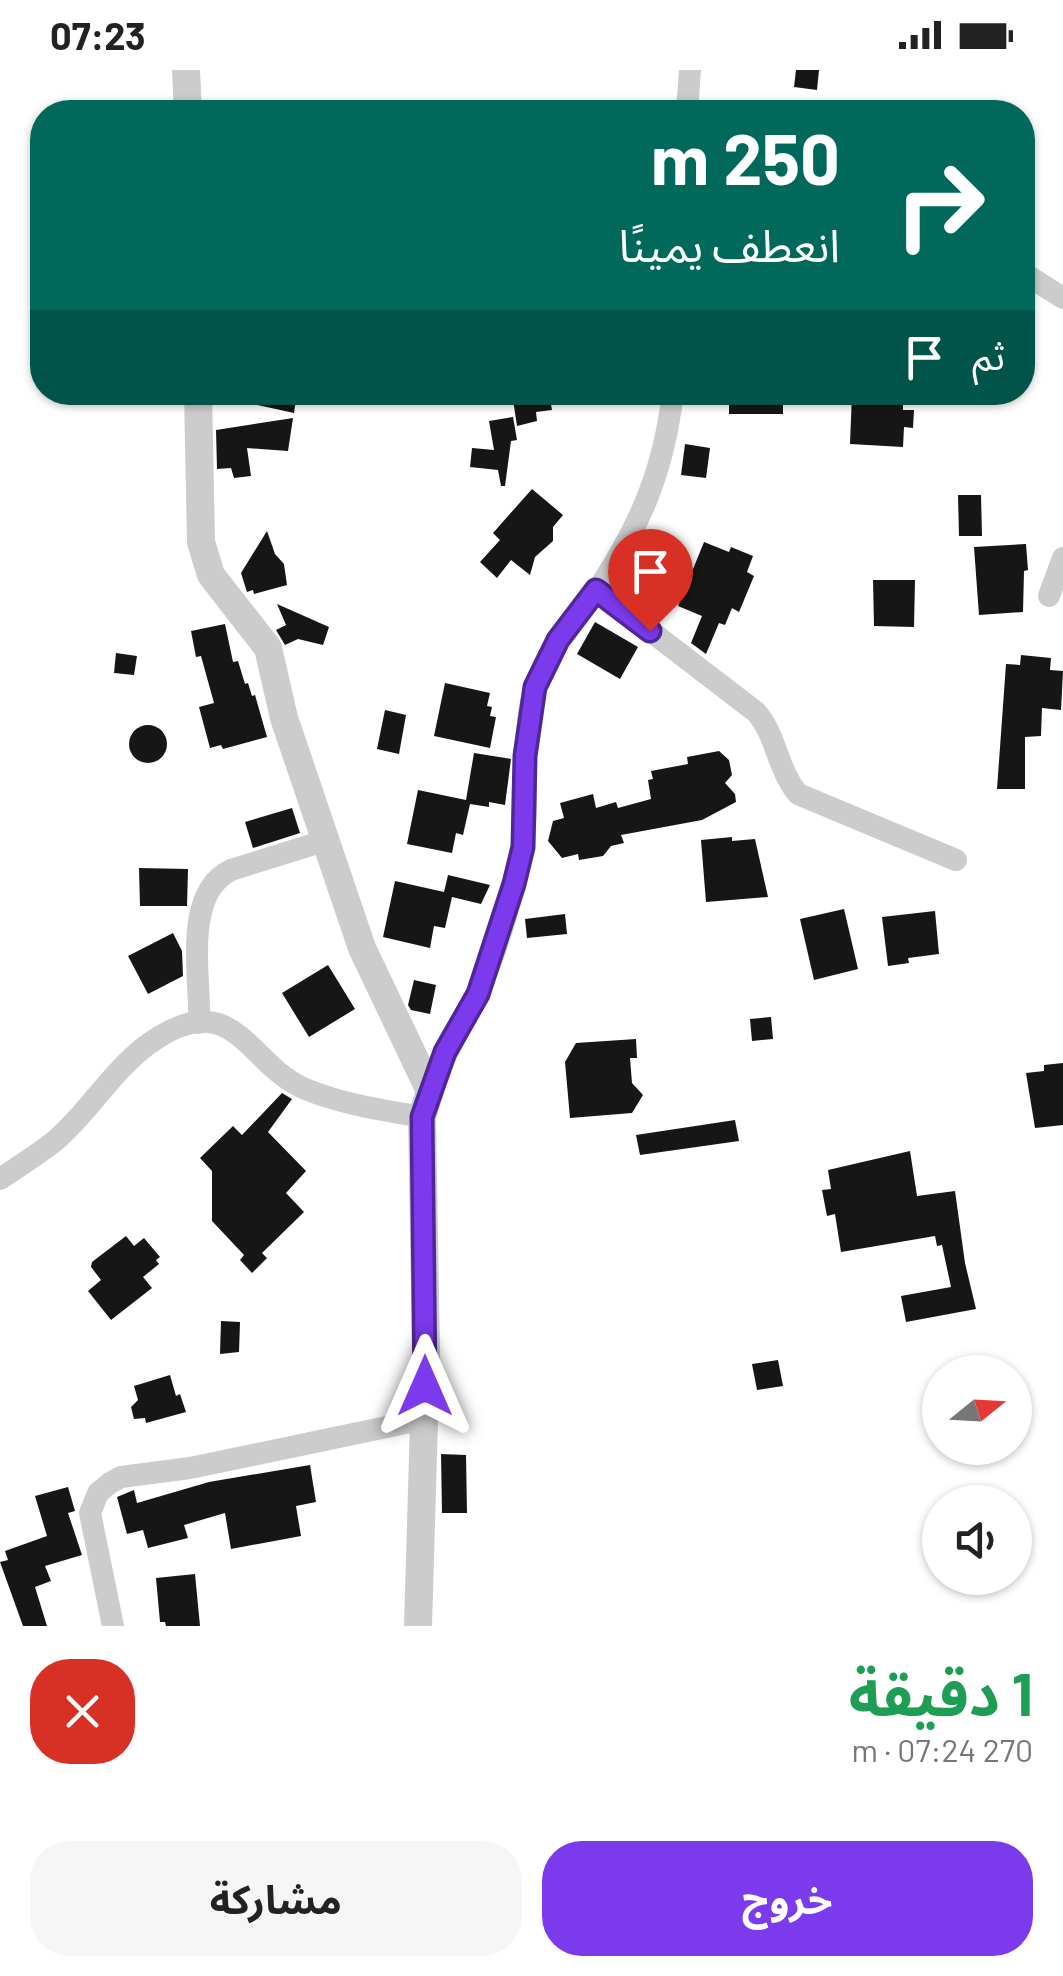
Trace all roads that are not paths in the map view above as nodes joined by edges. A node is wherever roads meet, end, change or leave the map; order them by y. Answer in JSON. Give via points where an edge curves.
{"nodes":[{"id":1,"x":186,"y":70,"type":"edge"},
{"id":2,"x":690,"y":70,"type":"edge"},
{"id":3,"x":187,"y":100,"type":"edge"},
{"id":4,"x":688,"y":100,"type":"edge"},
{"id":5,"x":1035,"y":280,"type":"edge"},
{"id":6,"x":1063,"y":298,"type":"edge"},
{"id":7,"x":198,"y":405,"type":"edge"},
{"id":8,"x":671,"y":405,"type":"edge"},
{"id":9,"x":1063,"y":558,"type":"edge"},
{"id":10,"x":596,"y":590,"type":"junction"},
{"id":11,"x":1049,"y":596,"type":"dead end"},
{"id":12,"x":324,"y":841,"type":"junction"},
{"id":13,"x":956,"y":860,"type":"dead end"},
{"id":14,"x":199,"y":1023,"type":"junction"},
{"id":15,"x":426,"y":1104,"type":"junction"},
{"id":16,"x":0,"y":1179,"type":"edge"},
{"id":17,"x":424,"y":1418,"type":"junction"},
{"id":18,"x":114,"y":1626,"type":"edge"},
{"id":19,"x":418,"y":1626,"type":"edge"}],
"edges":[{"from":1,"to":3,"type":"street"},
{"from":2,"to":4,"type":"street"},
{"from":5,"to":6,"type":"street"},
{"from":7,"to":12,"type":"street","via":[[201,542],[211,575],[268,648]]},
{"from":8,"to":10,"type":"street","via":[[647,506]]},
{"from":9,"to":11,"type":"street"},
{"from":10,"to":13,"type":"street","via":[[756,712],[798,794]]},
{"from":10,"to":15,"type":"street","via":[[562,634],[535,687],[523,847],[514,884],[478,994],[445,1052]]},
{"from":12,"to":14,"type":"street","via":[[231,870],[210,886],[198,938]]},
{"from":12,"to":15,"type":"street"},
{"from":14,"to":15,"type":"street","via":[[230,1028],[299,1086],[344,1101]]},
{"from":14,"to":16,"type":"street","via":[[160,1036],[126,1062],[58,1138]]},
{"from":15,"to":17,"type":"street"},
{"from":17,"to":18,"type":"street","via":[[110,1483],[90,1514]]},
{"from":17,"to":19,"type":"street"}]}
